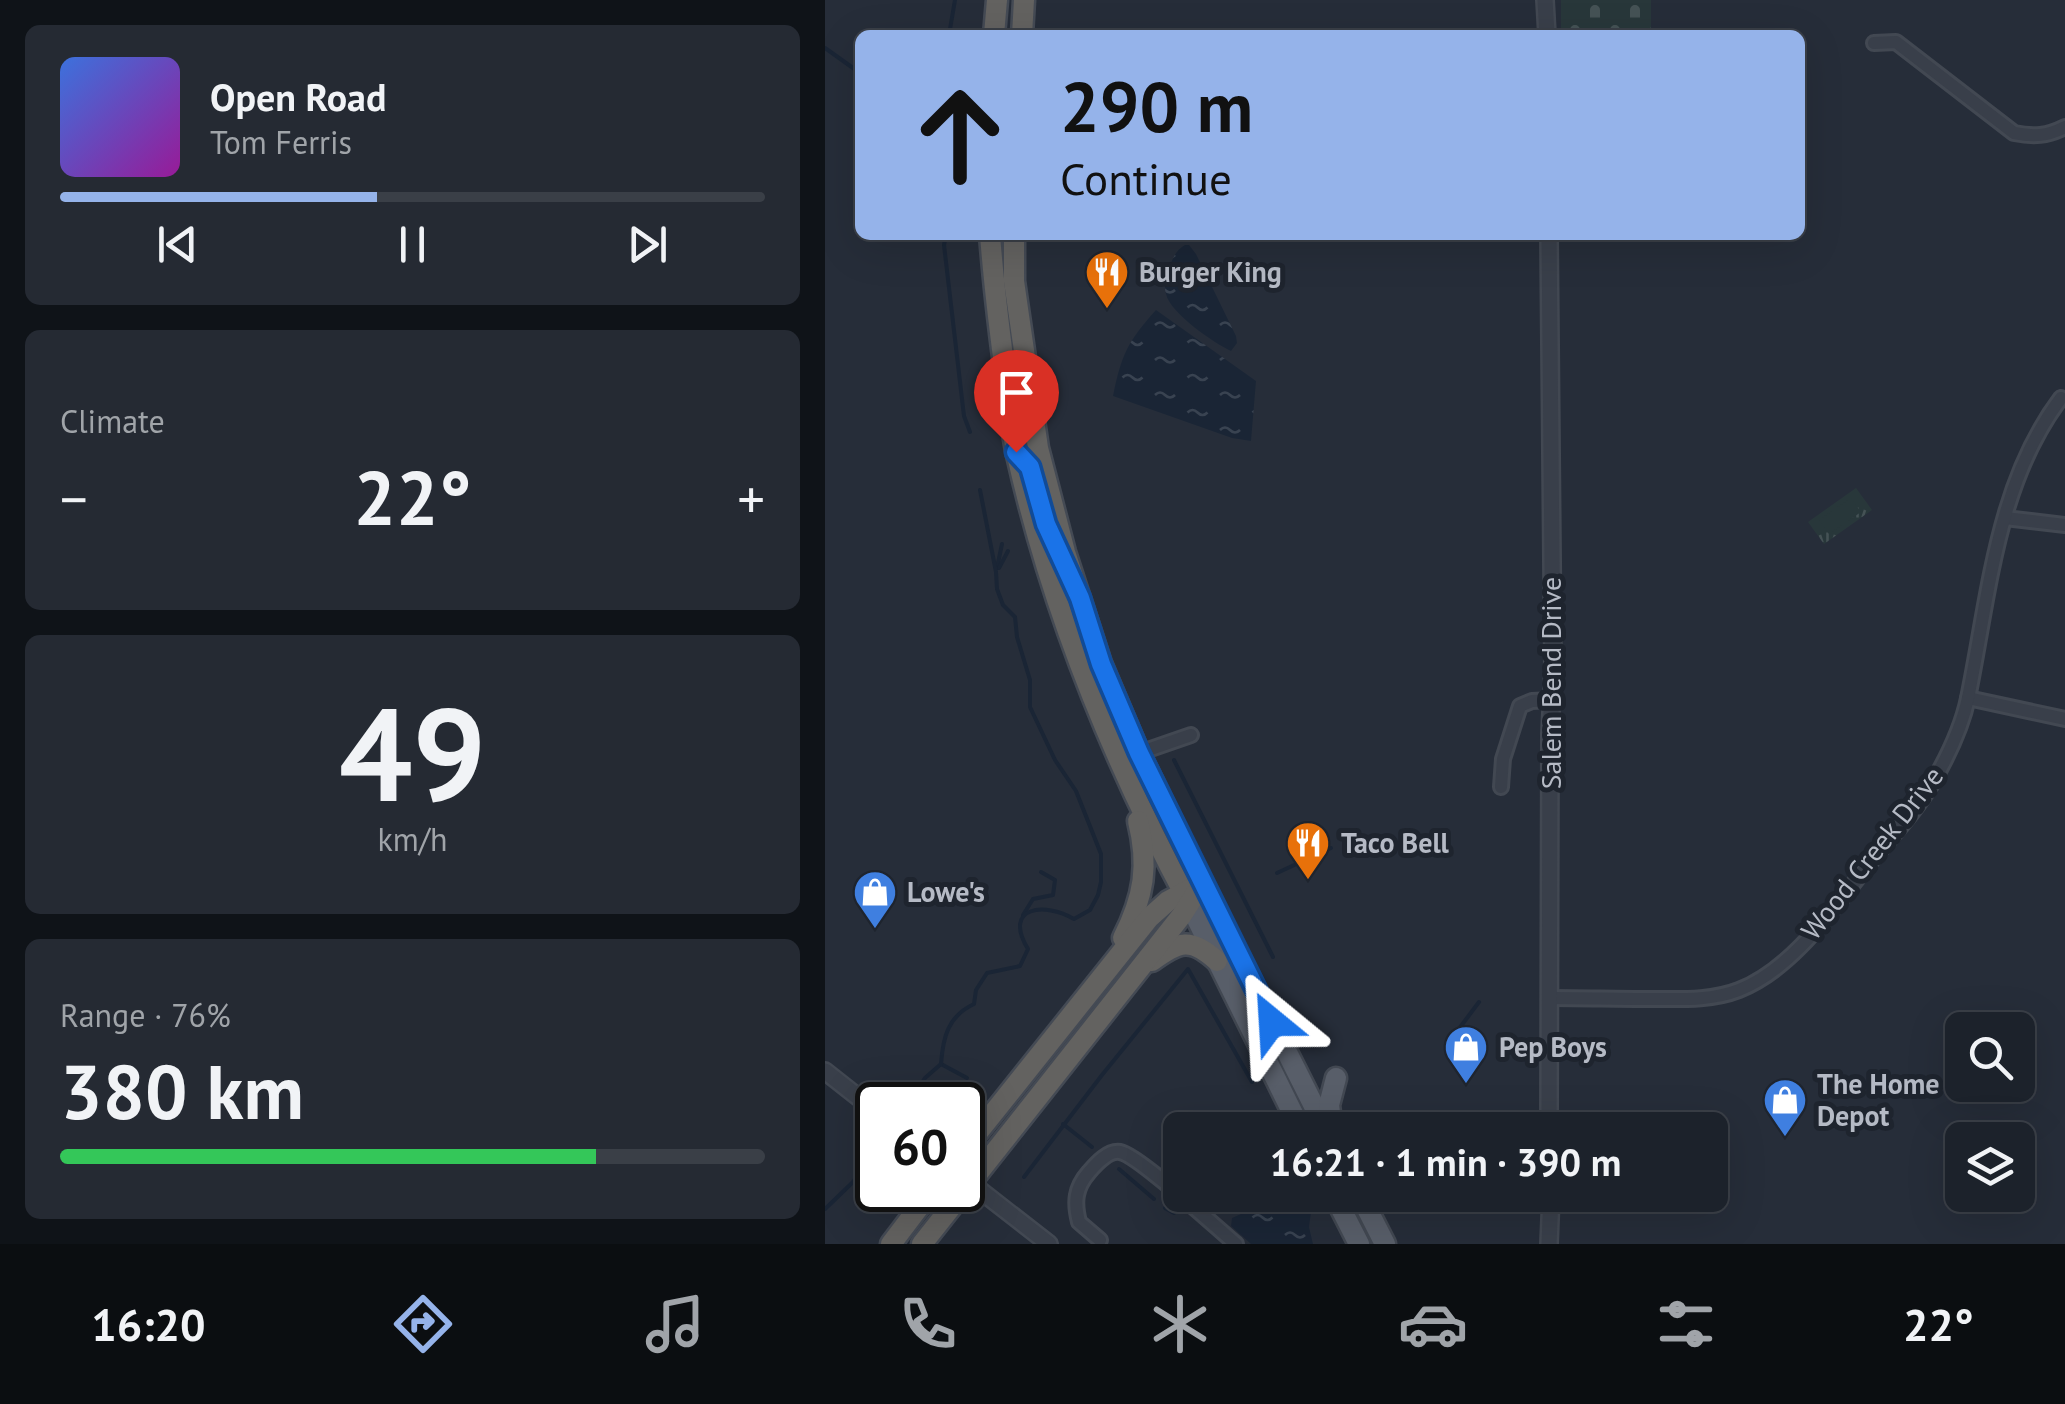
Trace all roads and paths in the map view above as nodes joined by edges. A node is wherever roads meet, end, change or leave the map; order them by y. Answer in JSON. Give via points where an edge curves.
{"nodes":[{"id":1,"x":997,"y":0,"type":"edge"},
{"id":2,"x":1025,"y":0,"type":"edge"},
{"id":3,"x":1545,"y":0,"type":"edge"},
{"id":4,"x":995,"y":30,"type":"edge"},
{"id":5,"x":1022,"y":30,"type":"edge"},
{"id":6,"x":1547,"y":30,"type":"edge"},
{"id":7,"x":1874,"y":43,"type":"dead end"},
{"id":8,"x":2065,"y":126,"type":"edge"},
{"id":9,"x":991,"y":240,"type":"edge"},
{"id":10,"x":1014,"y":240,"type":"edge"},
{"id":11,"x":1549,"y":240,"type":"edge"},
{"id":12,"x":997,"y":311,"type":"junction"},
{"id":13,"x":2061,"y":398,"type":"dead end"},
{"id":14,"x":1038,"y":448,"type":"junction"},
{"id":15,"x":1016,"y":452,"type":"junction"},
{"id":16,"x":2005,"y":518,"type":"junction"},
{"id":17,"x":2065,"y":526,"type":"edge"},
{"id":18,"x":1080,"y":598,"type":"junction"},
{"id":19,"x":1968,"y":698,"type":"junction"},
{"id":20,"x":1552,"y":700,"type":"junction"},
{"id":21,"x":2065,"y":719,"type":"edge"},
{"id":22,"x":1191,"y":735,"type":"dead end"},
{"id":23,"x":1115,"y":753,"type":"junction"},
{"id":24,"x":1139,"y":753,"type":"junction"},
{"id":25,"x":1501,"y":787,"type":"dead end"},
{"id":26,"x":1191,"y":893,"type":"junction"},
{"id":27,"x":1217,"y":960,"type":"junction"},
{"id":28,"x":1107,"y":970,"type":"junction"},
{"id":29,"x":1131,"y":978,"type":"junction"},
{"id":30,"x":1551,"y":998,"type":"junction"},
{"id":31,"x":825,"y":1071,"type":"edge"},
{"id":32,"x":1336,"y":1078,"type":"dead end"},
{"id":33,"x":855,"y":1094,"type":"edge"},
{"id":34,"x":1292,"y":1112,"type":"edge"},
{"id":35,"x":1319,"y":1112,"type":"edge"},
{"id":36,"x":1329,"y":1112,"type":"edge"},
{"id":37,"x":1549,"y":1112,"type":"edge"},
{"id":38,"x":985,"y":1123,"type":"edge"},
{"id":39,"x":985,"y":1156,"type":"edge"},
{"id":40,"x":985,"y":1194,"type":"edge"},
{"id":41,"x":916,"y":1212,"type":"edge"},
{"id":42,"x":944,"y":1212,"type":"edge"},
{"id":43,"x":1343,"y":1212,"type":"edge"},
{"id":44,"x":1368,"y":1212,"type":"edge"},
{"id":45,"x":1550,"y":1212,"type":"edge"},
{"id":46,"x":1100,"y":1240,"type":"dead end"},
{"id":47,"x":891,"y":1244,"type":"edge"},
{"id":48,"x":922,"y":1244,"type":"edge"},
{"id":49,"x":1049,"y":1244,"type":"edge"},
{"id":50,"x":1237,"y":1244,"type":"edge"},
{"id":51,"x":1359,"y":1244,"type":"edge"},
{"id":52,"x":1385,"y":1244,"type":"edge"},
{"id":53,"x":1549,"y":1244,"type":"edge"}],
"edges":[{"from":1,"to":4,"type":"highway"},
{"from":2,"to":5,"type":"highway"},
{"from":3,"to":6,"type":"street"},
{"from":7,"to":8,"type":"street","via":[[1896,42],[2014,132],[2033,137]]},
{"from":9,"to":12,"type":"highway"},
{"from":10,"to":14,"type":"highway"},
{"from":11,"to":20,"type":"street","name":"Salem Bend Drive"},
{"from":12,"to":14,"type":"highway","via":[[1011,342],[1026,429]]},
{"from":12,"to":15,"type":"highway"},
{"from":13,"to":16,"type":"street","name":"Wood Creek Drive","via":[[2025,456]]},
{"from":14,"to":18,"type":"highway"},
{"from":15,"to":18,"type":"highway","via":[[1030,467],[1046,524]]},
{"from":15,"to":23,"type":"highway","via":[[1057,601]]},
{"from":16,"to":17,"type":"street"},
{"from":16,"to":19,"type":"street","name":"Wood Creek Drive"},
{"from":18,"to":24,"type":"highway"},
{"from":19,"to":21,"type":"street"},
{"from":19,"to":30,"type":"street","name":"Wood Creek Drive","via":[[1923,798],[1821,923],[1771,972],[1708,998]]},
{"from":20,"to":25,"type":"street","via":[[1520,706]]},
{"from":20,"to":30,"type":"street","name":"Salem Bend Drive"},
{"from":22,"to":24,"type":"street"},
{"from":23,"to":26,"type":"highway"},
{"from":23,"to":28,"type":"highway","via":[[1137,817],[1145,868],[1139,900]]},
{"from":24,"to":26,"type":"highway"},
{"from":26,"to":27,"type":"main road"},
{"from":26,"to":28,"type":"highway","via":[[1149,918]]},
{"from":26,"to":29,"type":"highway"},
{"from":26,"to":35,"type":"main road"},
{"from":27,"to":29,"type":"highway","via":[[1186,943]]},
{"from":27,"to":34,"type":"main road"},
{"from":28,"to":38,"type":"highway"},
{"from":29,"to":39,"type":"highway"},
{"from":30,"to":37,"type":"street","name":"Salem Bend Drive"},
{"from":31,"to":33,"type":"street"},
{"from":32,"to":36,"type":"main road"},
{"from":40,"to":49,"type":"street"},
{"from":41,"to":47,"type":"highway"},
{"from":42,"to":48,"type":"highway"},
{"from":43,"to":51,"type":"main road"},
{"from":44,"to":52,"type":"main road"},
{"from":45,"to":53,"type":"street"},
{"from":46,"to":50,"type":"street","via":[[1079,1222],[1075,1198],[1103,1158],[1123,1152]]}]}
